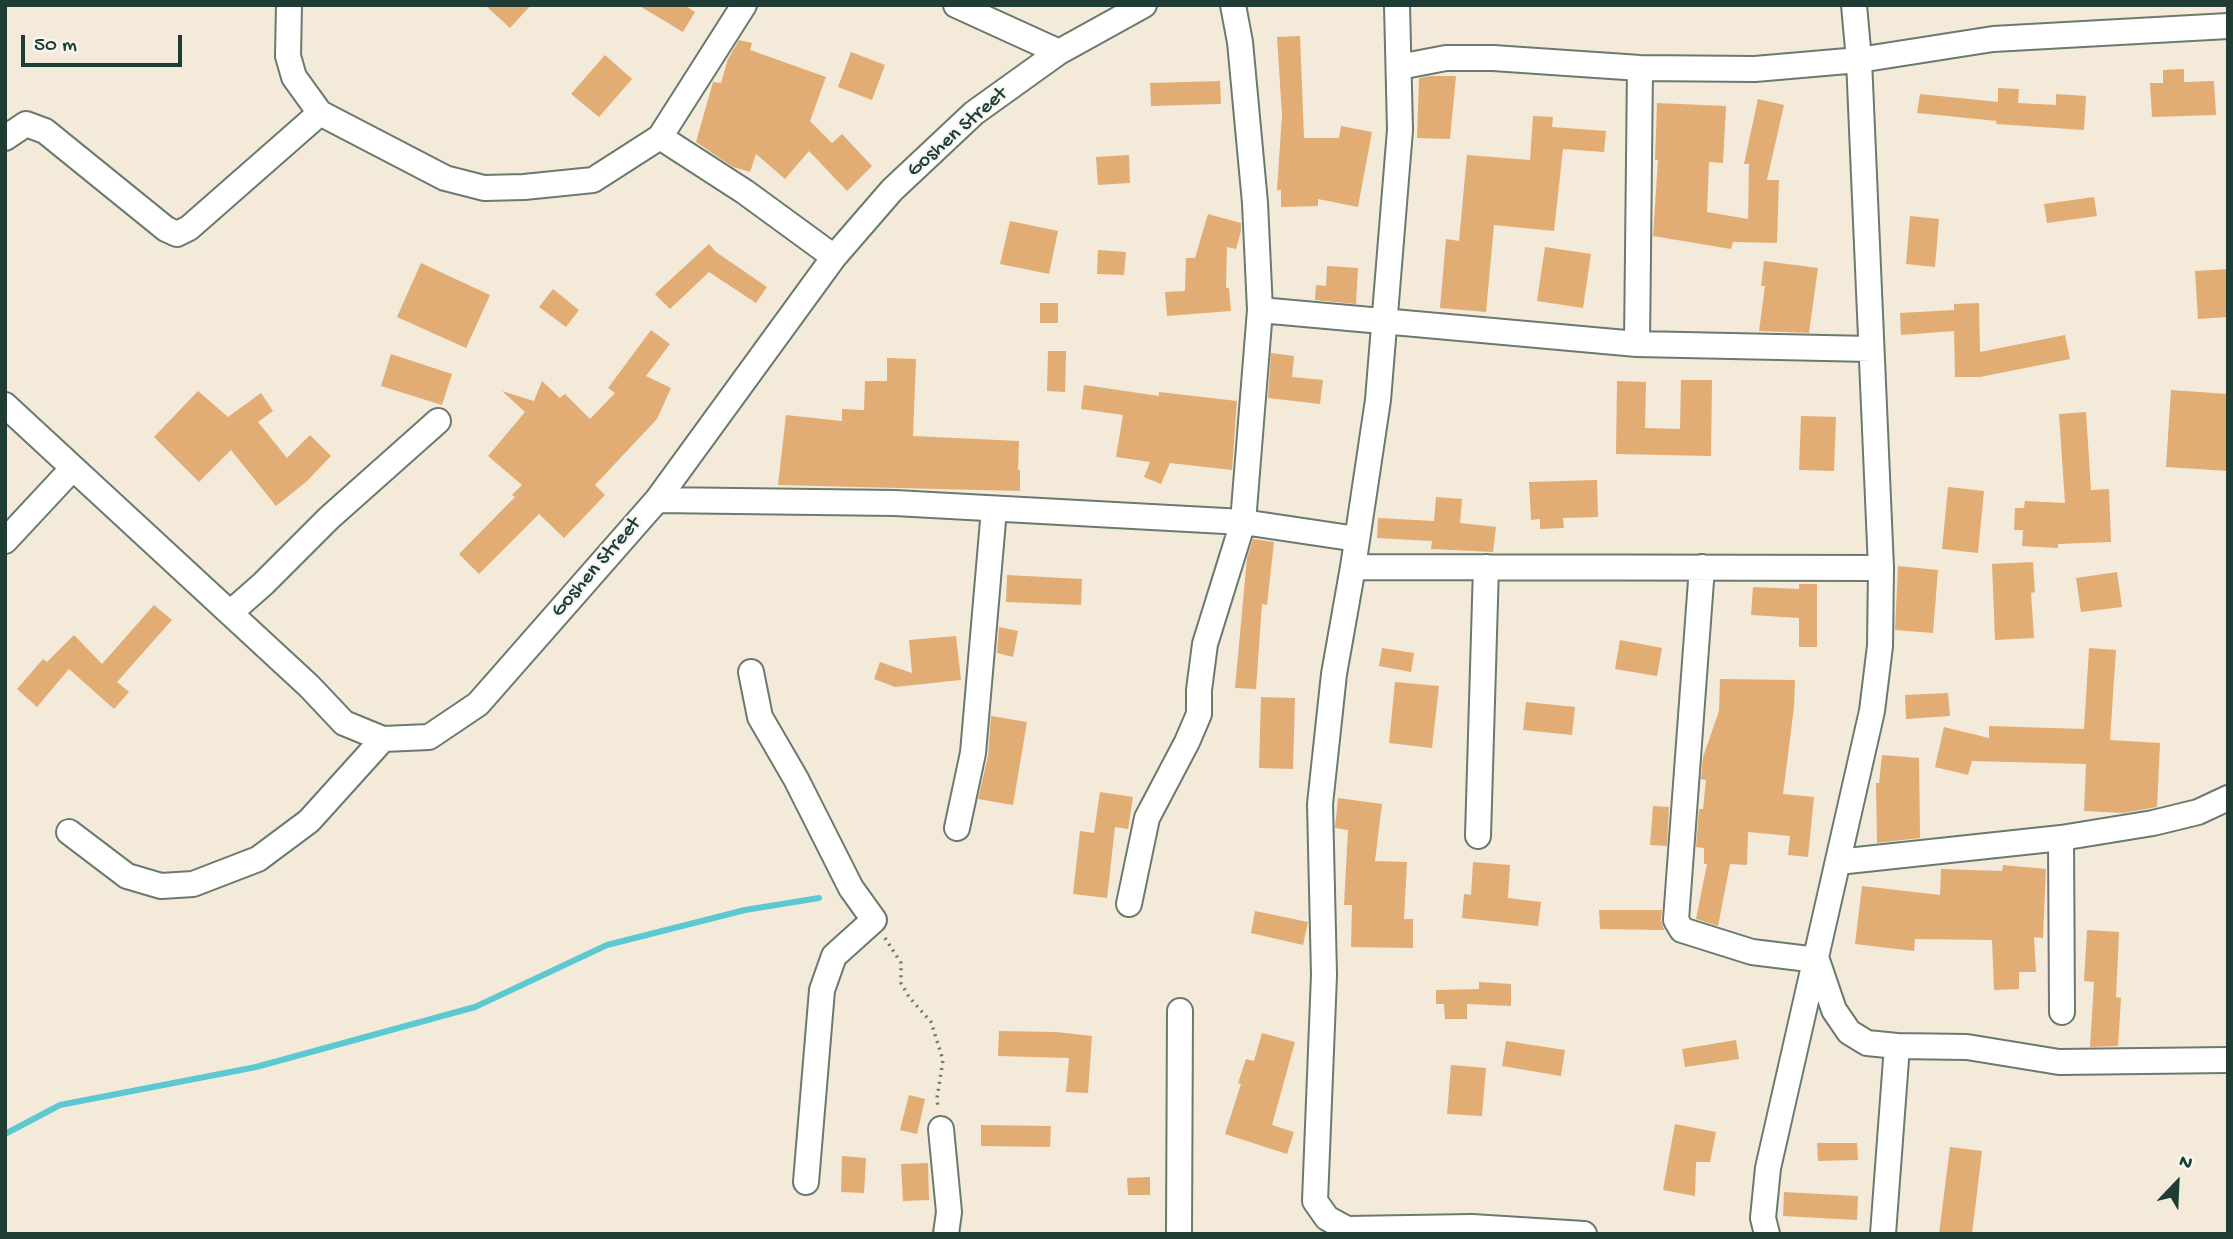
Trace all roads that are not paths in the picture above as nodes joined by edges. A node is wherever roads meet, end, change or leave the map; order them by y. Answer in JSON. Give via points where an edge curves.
{"nodes":[{"id":1,"x":289,"y":5,"type":"edge"},
{"id":2,"x":744,"y":5,"type":"edge"},
{"id":3,"x":956,"y":5,"type":"edge"},
{"id":4,"x":1144,"y":5,"type":"edge"},
{"id":5,"x":1233,"y":5,"type":"edge"},
{"id":6,"x":1397,"y":5,"type":"edge"},
{"id":7,"x":1854,"y":5,"type":"edge"},
{"id":8,"x":2228,"y":26,"type":"edge"},
{"id":9,"x":1059,"y":52,"type":"junction"},
{"id":10,"x":1859,"y":60,"type":"junction"},
{"id":11,"x":1399,"y":67,"type":"junction"},
{"id":12,"x":1640,"y":68,"type":"junction"},
{"id":13,"x":320,"y":113,"type":"junction"},
{"id":14,"x":660,"y":137,"type":"junction"},
{"id":15,"x":5,"y":138,"type":"edge"},
{"id":16,"x":834,"y":257,"type":"junction"},
{"id":17,"x":1259,"y":310,"type":"junction"},
{"id":18,"x":1383,"y":320,"type":"junction"},
{"id":19,"x":1637,"y":344,"type":"junction"},
{"id":20,"x":1871,"y":349,"type":"junction"},
{"id":21,"x":5,"y":405,"type":"edge"},
{"id":22,"x":438,"y":421,"type":"dead end"},
{"id":23,"x":73,"y":468,"type":"junction"},
{"id":24,"x":657,"y":500,"type":"junction"},
{"id":25,"x":994,"y":509,"type":"junction"},
{"id":26,"x":1244,"y":522,"type":"junction"},
{"id":27,"x":1357,"y":539,"type":"junction"},
{"id":28,"x":5,"y":541,"type":"edge"},
{"id":29,"x":1353,"y":567,"type":"junction"},
{"id":30,"x":1486,"y":567,"type":"junction"},
{"id":31,"x":1702,"y":567,"type":"junction"},
{"id":32,"x":1881,"y":568,"type":"junction"},
{"id":33,"x":230,"y":613,"type":"junction"},
{"id":34,"x":751,"y":672,"type":"dead end"},
{"id":35,"x":383,"y":739,"type":"junction"},
{"id":36,"x":2228,"y":798,"type":"edge"},
{"id":37,"x":957,"y":828,"type":"dead end"},
{"id":38,"x":69,"y":832,"type":"dead end"},
{"id":39,"x":1478,"y":836,"type":"dead end"},
{"id":40,"x":2061,"y":838,"type":"junction"},
{"id":41,"x":1838,"y":862,"type":"junction"},
{"id":42,"x":1129,"y":904,"type":"dead end"},
{"id":43,"x":1817,"y":960,"type":"junction"},
{"id":44,"x":1180,"y":1011,"type":"dead end"},
{"id":45,"x":2062,"y":1012,"type":"dead end"},
{"id":46,"x":1897,"y":1046,"type":"junction"},
{"id":47,"x":2228,"y":1060,"type":"edge"},
{"id":48,"x":941,"y":1129,"type":"road end"},
{"id":49,"x":806,"y":1182,"type":"dead end"},
{"id":50,"x":1471,"y":1231,"type":"edge"},
{"id":51,"x":946,"y":1234,"type":"edge"},
{"id":52,"x":1179,"y":1234,"type":"edge"},
{"id":53,"x":1584,"y":1234,"type":"edge"},
{"id":54,"x":1757,"y":1234,"type":"edge"},
{"id":55,"x":1767,"y":1234,"type":"edge"},
{"id":56,"x":1883,"y":1234,"type":"edge"}],
"edges":[{"from":1,"to":13,"type":"street","via":[[288,56],[294,77]]},
{"from":2,"to":14,"type":"street"},
{"from":3,"to":9,"type":"street"},
{"from":4,"to":9,"type":"street","name":"Goshen Street"},
{"from":5,"to":17,"type":"street","via":[[1255,203]]},
{"from":6,"to":11,"type":"street"},
{"from":7,"to":10,"type":"street"},
{"from":8,"to":10,"type":"street","via":[[1993,39]]},
{"from":9,"to":16,"type":"street","name":"Goshen Street","via":[[974,113],[892,190]]},
{"from":10,"to":12,"type":"street","via":[[1755,69]]},
{"from":10,"to":20,"type":"street"},
{"from":11,"to":12,"type":"street","via":[[1446,58],[1493,58]]},
{"from":11,"to":18,"type":"street","via":[[1400,130]]},
{"from":12,"to":19,"type":"street"},
{"from":13,"to":14,"type":"street","via":[[446,178],[484,188],[593,180]]},
{"from":13,"to":15,"type":"street","via":[[177,234],[46,131],[26,124]]},
{"from":14,"to":16,"type":"street"},
{"from":16,"to":24,"type":"street","name":"Goshen Street"},
{"from":17,"to":18,"type":"street"},
{"from":17,"to":26,"type":"street"},
{"from":18,"to":19,"type":"street"},
{"from":18,"to":27,"type":"street","via":[[1378,400]]},
{"from":19,"to":20,"type":"street"},
{"from":20,"to":32,"type":"street"},
{"from":21,"to":23,"type":"street","name":"Goshen Street"},
{"from":22,"to":33,"type":"street"},
{"from":23,"to":28,"type":"street"},
{"from":23,"to":33,"type":"street","name":"Goshen Street"},
{"from":24,"to":25,"type":"street"},
{"from":24,"to":35,"type":"street","name":"Goshen Street","via":[[478,704],[429,737]]},
{"from":25,"to":26,"type":"street"},
{"from":25,"to":37,"type":"street","via":[[973,753]]},
{"from":26,"to":27,"type":"street"},
{"from":26,"to":42,"type":"street","via":[[1205,644],[1199,714],[1147,818]]},
{"from":27,"to":29,"type":"street"},
{"from":29,"to":30,"type":"street"},
{"from":29,"to":50,"type":"street","via":[[1334,674],[1320,804],[1324,975],[1315,1201],[1327,1218],[1347,1229]]},
{"from":30,"to":31,"type":"street"},
{"from":30,"to":39,"type":"street"},
{"from":31,"to":32,"type":"street"},
{"from":31,"to":43,"type":"street","via":[[1676,920],[1682,930],[1752,952]]},
{"from":32,"to":41,"type":"street","via":[[1880,646],[1872,711]]},
{"from":33,"to":35,"type":"street","name":"Goshen Street","via":[[344,723]]},
{"from":34,"to":49,"type":"street","via":[[760,717],[851,888],[874,920],[834,956],[822,990]]},
{"from":35,"to":38,"type":"street","via":[[299,829],[258,859],[193,884],[161,886],[127,876]]},
{"from":36,"to":40,"type":"street","via":[[2198,812],[2153,823]]},
{"from":40,"to":41,"type":"street"},
{"from":40,"to":45,"type":"street"},
{"from":41,"to":43,"type":"street"},
{"from":43,"to":46,"type":"street","via":[[1834,1010],[1849,1032],[1867,1043]]},
{"from":43,"to":55,"type":"street","via":[[1768,1168],[1763,1218]]},
{"from":44,"to":52,"type":"street"},
{"from":46,"to":47,"type":"street","via":[[1967,1047],[2059,1062]]},
{"from":46,"to":56,"type":"street"},
{"from":48,"to":51,"type":"street","via":[[949,1212]]},
{"from":50,"to":53,"type":"street"},
{"from":54,"to":55,"type":"street"}]}
